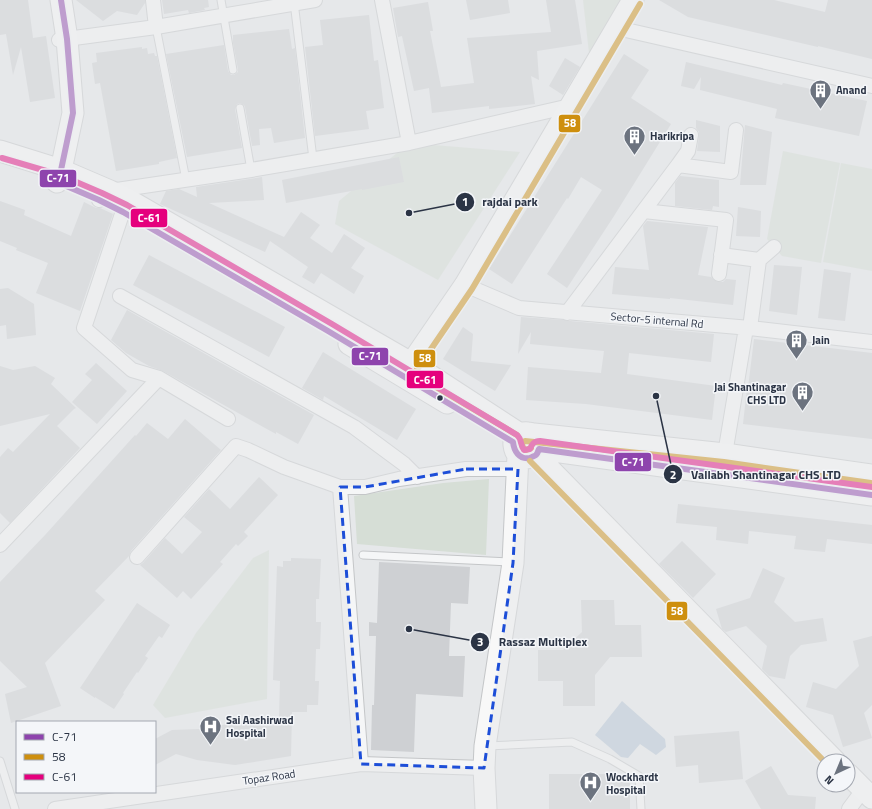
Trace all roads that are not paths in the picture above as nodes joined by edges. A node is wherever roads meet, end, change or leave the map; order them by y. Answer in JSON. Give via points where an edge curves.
{"nodes":[{"id":1,"x":53,"y":0,"type":"edge"},
{"id":2,"x":61,"y":0,"type":"edge"},
{"id":3,"x":153,"y":0,"type":"edge"},
{"id":4,"x":221,"y":0,"type":"edge"},
{"id":5,"x":314,"y":0,"type":"edge"},
{"id":6,"x":382,"y":0,"type":"edge"},
{"id":7,"x":634,"y":0,"type":"edge"},
{"id":8,"x":294,"y":2,"type":"edge"},
{"id":9,"x":224,"y":16,"type":"junction"},
{"id":10,"x":156,"y":27,"type":"junction"},
{"id":11,"x":617,"y":28,"type":"junction"},
{"id":12,"x":63,"y":40,"type":"junction"},
{"id":13,"x":233,"y":70,"type":"dead end"},
{"id":14,"x":872,"y":86,"type":"edge"},
{"id":15,"x":570,"y":106,"type":"junction"},
{"id":16,"x":240,"y":108,"type":"dead end"},
{"id":17,"x":736,"y":130,"type":"dead end"},
{"id":18,"x":691,"y":135,"type":"dead end"},
{"id":19,"x":409,"y":143,"type":"junction"},
{"id":20,"x":0,"y":151,"type":"edge"},
{"id":21,"x":313,"y":159,"type":"junction"},
{"id":22,"x":678,"y":165,"type":"junction"},
{"id":23,"x":0,"y":166,"type":"edge"},
{"id":24,"x":251,"y":170,"type":"junction"},
{"id":25,"x":54,"y":175,"type":"junction"},
{"id":26,"x":186,"y":180,"type":"junction"},
{"id":27,"x":114,"y":201,"type":"junction"},
{"id":28,"x":644,"y":211,"type":"junction"},
{"id":29,"x":774,"y":247,"type":"dead end"},
{"id":30,"x":721,"y":254,"type":"junction"},
{"id":31,"x":759,"y":260,"type":"junction"},
{"id":32,"x":719,"y":274,"type":"dead end"},
{"id":33,"x":464,"y":285,"type":"junction"},
{"id":34,"x":120,"y":296,"type":"dead end"},
{"id":35,"x":567,"y":313,"type":"junction"},
{"id":36,"x":748,"y":328,"type":"junction"},
{"id":37,"x":872,"y":342,"type":"edge"},
{"id":38,"x":407,"y":369,"type":"junction"},
{"id":39,"x":159,"y":378,"type":"junction"},
{"id":40,"x":228,"y":419,"type":"dead end"},
{"id":41,"x":525,"y":448,"type":"junction"},
{"id":42,"x":725,"y":454,"type":"junction"},
{"id":43,"x":872,"y":475,"type":"edge"},
{"id":44,"x":417,"y":477,"type":"junction"},
{"id":45,"x":340,"y":487,"type":"junction"},
{"id":46,"x":872,"y":494,"type":"edge"},
{"id":47,"x":0,"y":545,"type":"edge"},
{"id":48,"x":363,"y":555,"type":"dead end"},
{"id":49,"x":137,"y":557,"type":"dead end"},
{"id":50,"x":513,"y":562,"type":"junction"},
{"id":51,"x":485,"y":746,"type":"junction"},
{"id":52,"x":827,"y":753,"type":"edge"},
{"id":53,"x":0,"y":761,"type":"edge"},
{"id":54,"x":361,"y":764,"type":"junction"},
{"id":55,"x":484,"y":768,"type":"junction"},
{"id":56,"x":856,"y":782,"type":"edge"},
{"id":57,"x":868,"y":794,"type":"edge"},
{"id":58,"x":15,"y":809,"type":"edge"},
{"id":59,"x":55,"y":809,"type":"edge"},
{"id":60,"x":486,"y":809,"type":"edge"},
{"id":61,"x":641,"y":809,"type":"edge"},
{"id":62,"x":849,"y":809,"type":"edge"}],
"edges":[{"from":1,"to":12,"type":"street"},
{"from":2,"to":12,"type":"street"},
{"from":3,"to":10,"type":"street"},
{"from":4,"to":9,"type":"lane"},
{"from":5,"to":8,"type":"street"},
{"from":6,"to":19,"type":"street"},
{"from":7,"to":11,"type":"street"},
{"from":8,"to":9,"type":"street"},
{"from":8,"to":21,"type":"lane"},
{"from":9,"to":10,"type":"street"},
{"from":9,"to":13,"type":"lane"},
{"from":10,"to":12,"type":"street"},
{"from":10,"to":26,"type":"lane"},
{"from":11,"to":14,"type":"street"},
{"from":11,"to":15,"type":"street"},
{"from":12,"to":25,"type":"street","via":[[63,119]]},
{"from":15,"to":19,"type":"street"},
{"from":15,"to":33,"type":"street"},
{"from":16,"to":24,"type":"lane"},
{"from":17,"to":22,"type":"street","via":[[731,172]]},
{"from":18,"to":22,"type":"street","via":[[688,151]]},
{"from":19,"to":21,"type":"street"},
{"from":20,"to":25,"type":"street"},
{"from":21,"to":24,"type":"street"},
{"from":22,"to":28,"type":"street"},
{"from":23,"to":25,"type":"street"},
{"from":24,"to":26,"type":"street"},
{"from":25,"to":27,"type":"street"},
{"from":26,"to":27,"type":"street"},
{"from":27,"to":38,"type":"street","via":[[321,327]]},
{"from":27,"to":39,"type":"street","via":[[84,328],[132,370]]},
{"from":28,"to":30,"type":"street","via":[[726,220]]},
{"from":28,"to":35,"type":"street"},
{"from":29,"to":31,"type":"street"},
{"from":30,"to":31,"type":"street"},
{"from":30,"to":32,"type":"street"},
{"from":31,"to":36,"type":"street"},
{"from":33,"to":35,"type":"street","name":"Sector-5 internal Rd","via":[[519,308]]},
{"from":33,"to":38,"type":"street"},
{"from":34,"to":44,"type":"street","via":[[354,427],[404,464]]},
{"from":35,"to":36,"type":"street","name":"Sector-5 internal Rd"},
{"from":36,"to":37,"type":"street","name":"Sector-5 internal Rd"},
{"from":36,"to":42,"type":"street"},
{"from":38,"to":41,"type":"street"},
{"from":39,"to":40,"type":"street"},
{"from":39,"to":47,"type":"street"},
{"from":41,"to":42,"type":"street"},
{"from":41,"to":44,"type":"street","via":[[466,470]]},
{"from":41,"to":46,"type":"street"},
{"from":41,"to":50,"type":"street"},
{"from":41,"to":52,"type":"street"},
{"from":42,"to":43,"type":"street"},
{"from":44,"to":45,"type":"street","via":[[365,487]]},
{"from":45,"to":49,"type":"street","via":[[284,468],[236,446]]},
{"from":45,"to":54,"type":"street"},
{"from":48,"to":50,"type":"lane"},
{"from":50,"to":51,"type":"street"},
{"from":51,"to":55,"type":"street"},
{"from":51,"to":61,"type":"lane","via":[[572,742],[610,759],[639,776]]},
{"from":53,"to":58,"type":"lane"},
{"from":54,"to":55,"type":"street","name":"Topaz Road"},
{"from":54,"to":59,"type":"street","name":"Topaz Road"},
{"from":55,"to":60,"type":"street"},
{"from":56,"to":57,"type":"street"},
{"from":57,"to":62,"type":"street"}]}
